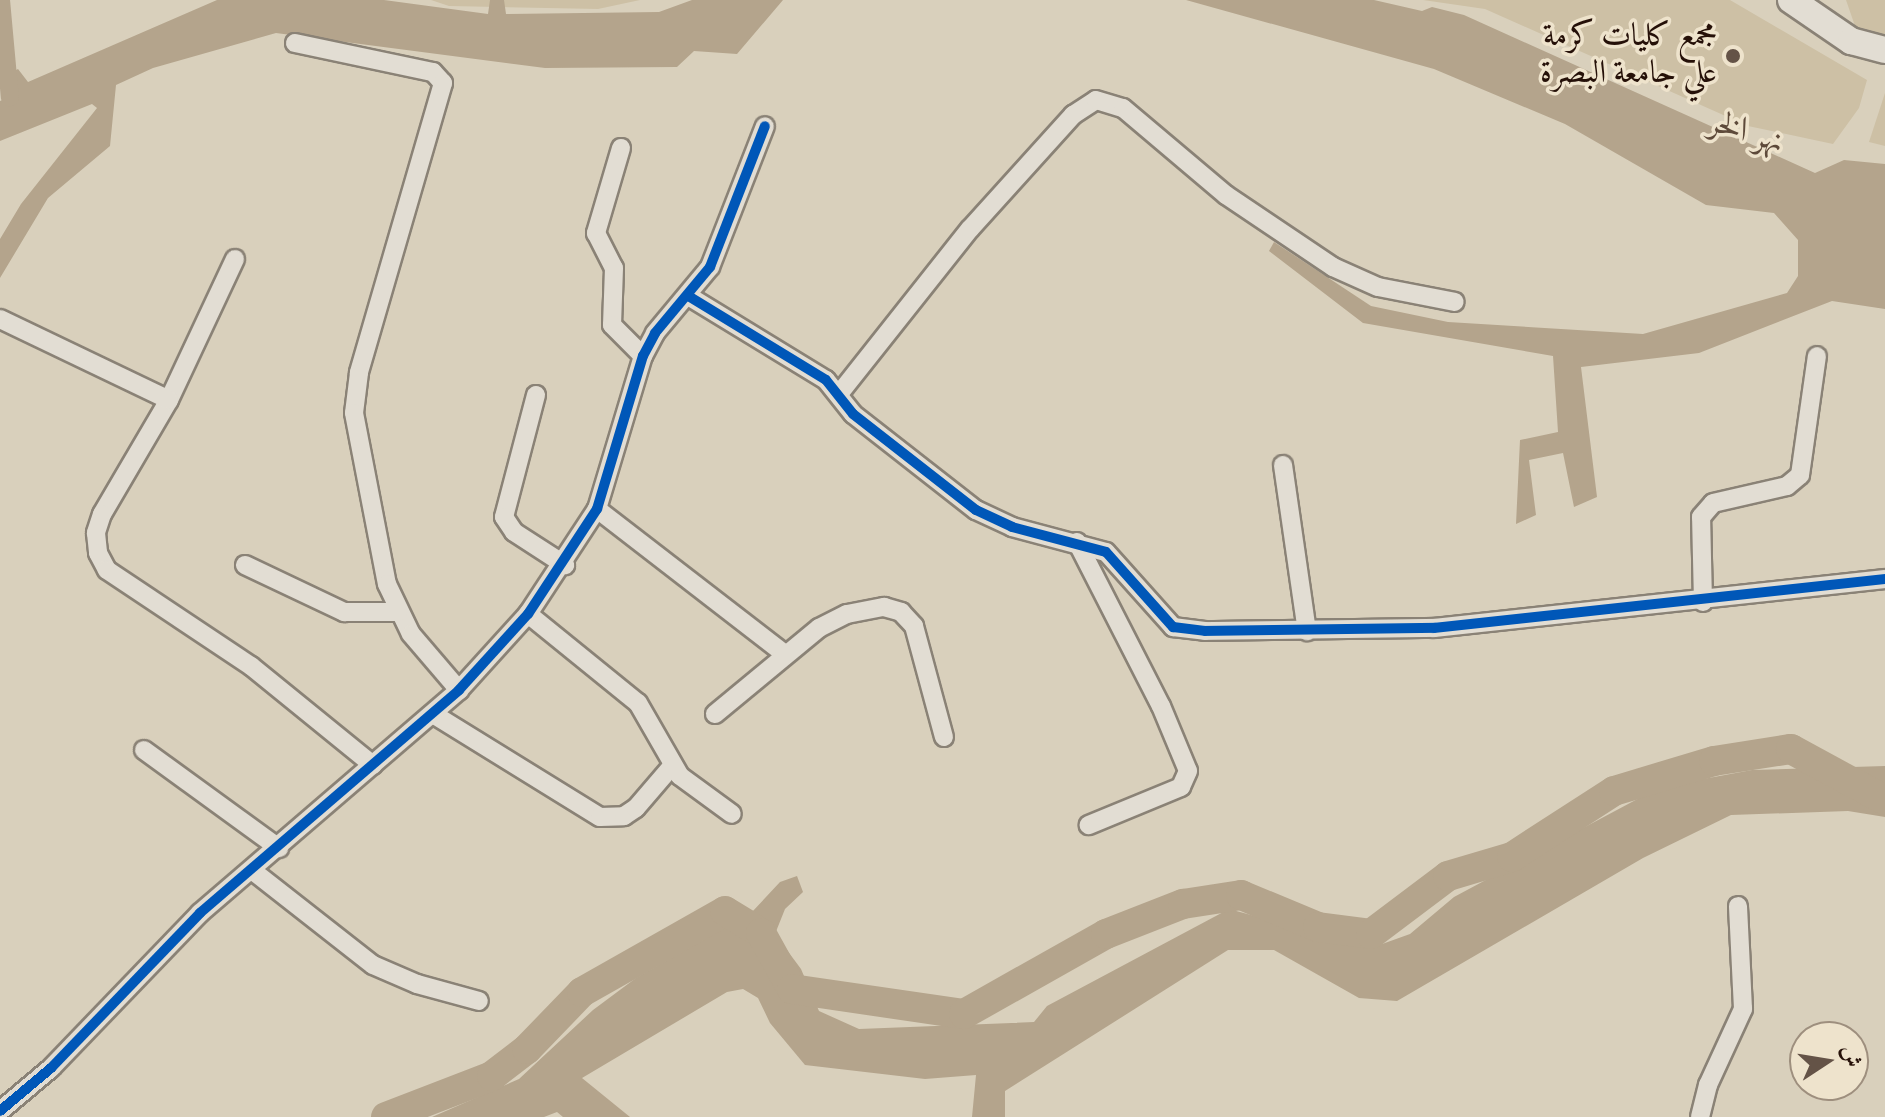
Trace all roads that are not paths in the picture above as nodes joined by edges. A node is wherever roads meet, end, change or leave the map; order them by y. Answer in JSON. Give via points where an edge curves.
{"nodes":[{"id":1,"x":1791,"y":0,"type":"edge"},
{"id":2,"x":1831,"y":13,"type":"edge"},
{"id":3,"x":295,"y":43,"type":"dead end"},
{"id":4,"x":1885,"y":50,"type":"edge"},
{"id":5,"x":765,"y":126,"type":"dead end"},
{"id":6,"x":621,"y":148,"type":"dead end"},
{"id":7,"x":235,"y":259,"type":"dead end"},
{"id":8,"x":690,"y":297,"type":"junction"},
{"id":9,"x":1455,"y":302,"type":"dead end"},
{"id":10,"x":0,"y":319,"type":"edge"},
{"id":11,"x":643,"y":356,"type":"junction"},
{"id":12,"x":1817,"y":356,"type":"dead end"},
{"id":13,"x":839,"y":394,"type":"junction"},
{"id":14,"x":536,"y":395,"type":"dead end"},
{"id":15,"x":169,"y":400,"type":"junction"},
{"id":16,"x":1283,"y":465,"type":"dead end"},
{"id":17,"x":597,"y":509,"type":"junction"},
{"id":18,"x":1077,"y":542,"type":"junction"},
{"id":19,"x":245,"y":565,"type":"dead end"},
{"id":20,"x":565,"y":565,"type":"junction"},
{"id":21,"x":1885,"y":579,"type":"edge"},
{"id":22,"x":1703,"y":602,"type":"junction"},
{"id":23,"x":398,"y":612,"type":"junction"},
{"id":24,"x":528,"y":614,"type":"junction"},
{"id":25,"x":1307,"y":631,"type":"junction"},
{"id":26,"x":783,"y":653,"type":"junction"},
{"id":27,"x":459,"y":690,"type":"junction"},
{"id":28,"x":433,"y":714,"type":"junction"},
{"id":29,"x":715,"y":714,"type":"dead end"},
{"id":30,"x":944,"y":737,"type":"dead end"},
{"id":31,"x":144,"y":750,"type":"dead end"},
{"id":32,"x":373,"y":765,"type":"junction"},
{"id":33,"x":672,"y":766,"type":"junction"},
{"id":34,"x":732,"y":814,"type":"dead end"},
{"id":35,"x":1089,"y":825,"type":"dead end"},
{"id":36,"x":279,"y":848,"type":"junction"},
{"id":37,"x":253,"y":871,"type":"junction"},
{"id":38,"x":1738,"y":906,"type":"dead end"},
{"id":39,"x":479,"y":1001,"type":"dead end"},
{"id":40,"x":0,"y":1111,"type":"edge"},
{"id":41,"x":1700,"y":1117,"type":"edge"}],
"edges":[{"from":1,"to":2,"type":"street"},
{"from":2,"to":4,"type":"street","via":[[1851,41]]},
{"from":3,"to":23,"type":"street","via":[[433,72],[443,83],[356,392],[355,435],[378,550]]},
{"from":5,"to":8,"type":"street","via":[[721,246]]},
{"from":6,"to":11,"type":"street","via":[[596,233],[614,268],[612,325]]},
{"from":7,"to":15,"type":"street"},
{"from":8,"to":11,"type":"street","via":[[655,333]]},
{"from":8,"to":13,"type":"street","via":[[815,373]]},
{"from":9,"to":13,"type":"street","via":[[1378,287],[1333,267],[1226,195],[1123,108],[1096,100],[1073,115],[970,229]]},
{"from":10,"to":15,"type":"street"},
{"from":11,"to":17,"type":"street"},
{"from":12,"to":22,"type":"street","via":[[1800,475],[1787,486],[1713,503],[1701,517]]},
{"from":13,"to":18,"type":"street","via":[[853,414],[976,510],[1012,527]]},
{"from":14,"to":20,"type":"street","via":[[504,517],[514,532]]},
{"from":15,"to":32,"type":"street","via":[[102,514],[96,533],[102,561],[124,582],[251,666]]},
{"from":16,"to":25,"type":"street"},
{"from":17,"to":20,"type":"street"},
{"from":17,"to":26,"type":"street"},
{"from":18,"to":25,"type":"street","via":[[1106,552],[1173,627]]},
{"from":18,"to":35,"type":"street","via":[[1161,706],[1188,771],[1181,787]]},
{"from":19,"to":23,"type":"street","via":[[335,610]]},
{"from":20,"to":24,"type":"street"},
{"from":21,"to":22,"type":"street"},
{"from":22,"to":25,"type":"street","via":[[1434,628]]},
{"from":23,"to":27,"type":"street"},
{"from":24,"to":27,"type":"street"},
{"from":24,"to":33,"type":"street","via":[[638,703]]},
{"from":26,"to":29,"type":"street"},
{"from":26,"to":30,"type":"street","via":[[847,614],[884,607],[901,612],[921,645]]},
{"from":27,"to":28,"type":"street"},
{"from":28,"to":32,"type":"street"},
{"from":28,"to":33,"type":"street","via":[[600,817],[624,816],[636,808]]},
{"from":31,"to":36,"type":"street"},
{"from":32,"to":36,"type":"street"},
{"from":33,"to":34,"type":"street","via":[[691,787]]},
{"from":36,"to":37,"type":"street"},
{"from":37,"to":39,"type":"street","via":[[373,965]]},
{"from":37,"to":40,"type":"street","via":[[200,913],[51,1068]]},
{"from":38,"to":41,"type":"street","via":[[1743,1009],[1708,1085]]}]}
